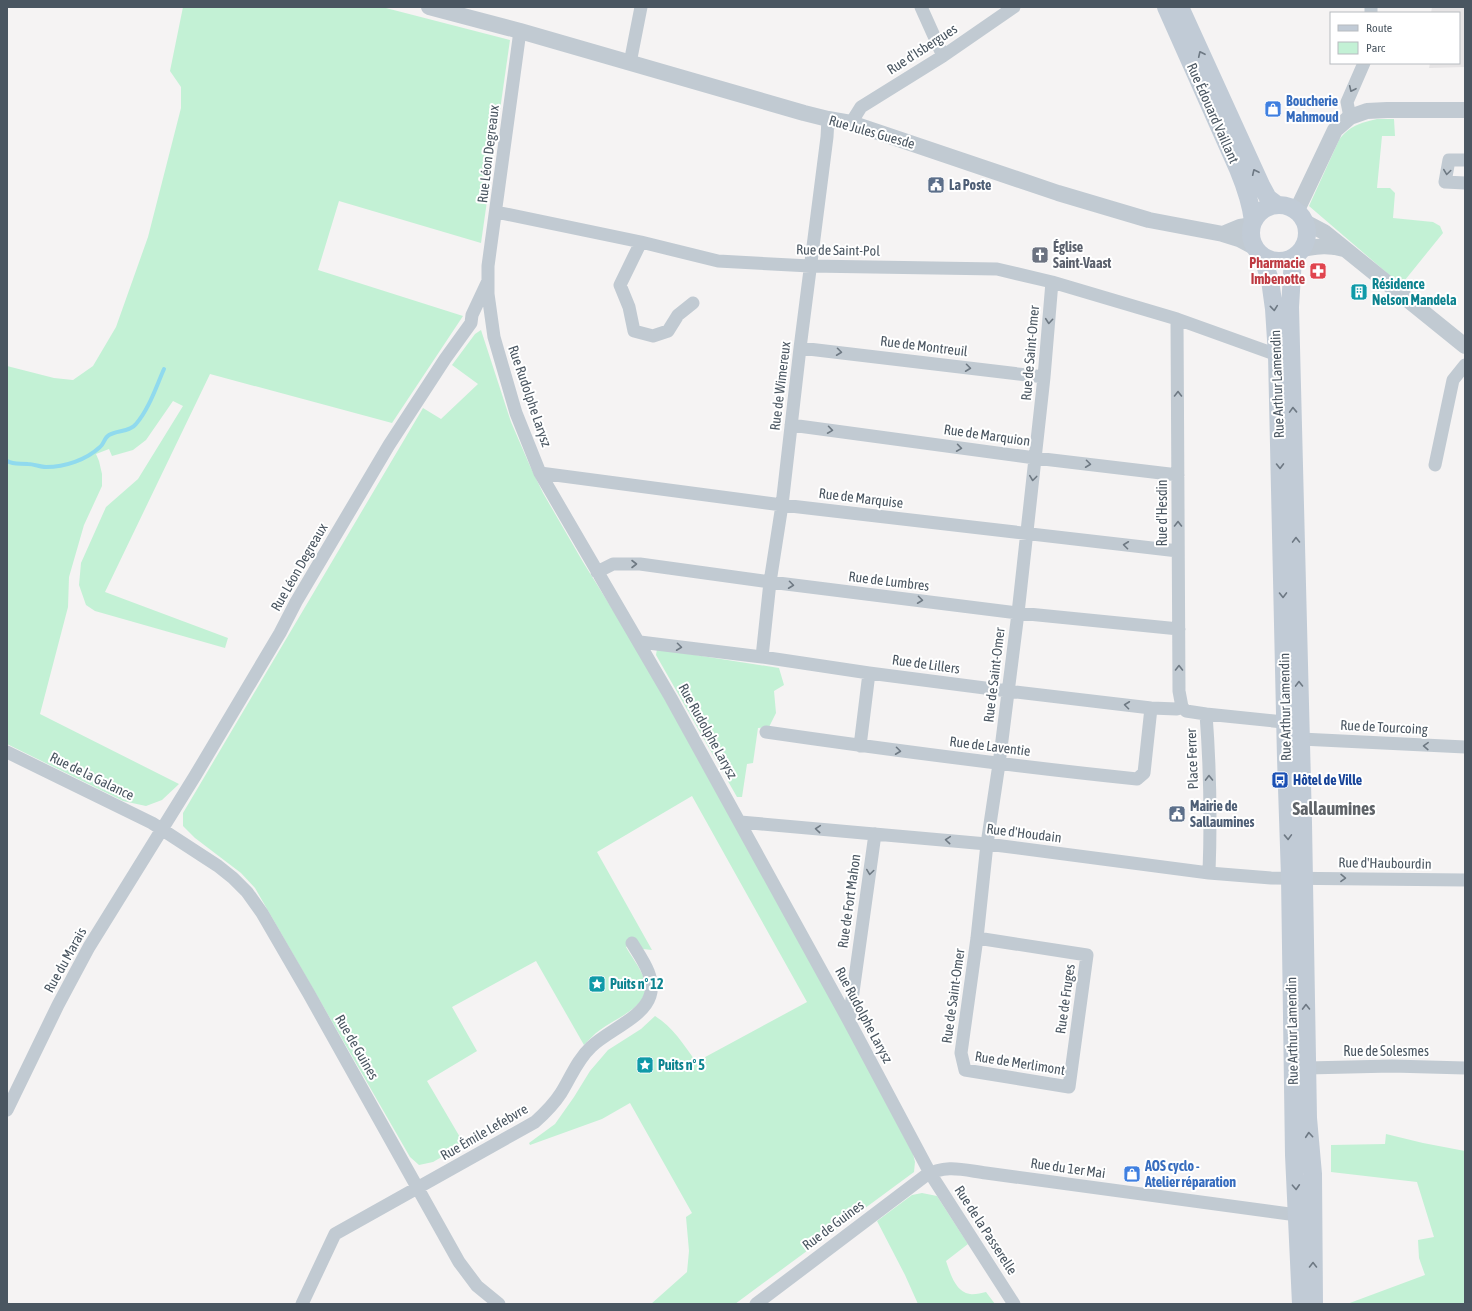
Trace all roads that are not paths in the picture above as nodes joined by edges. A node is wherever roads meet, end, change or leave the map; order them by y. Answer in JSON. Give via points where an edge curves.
{"nodes":[{"id":1,"x":429,"y":7,"type":"edge"},
{"id":2,"x":641,"y":7,"type":"edge"},
{"id":3,"x":921,"y":7,"type":"edge"},
{"id":4,"x":1014,"y":7,"type":"edge"},
{"id":5,"x":1166,"y":7,"type":"edge"},
{"id":6,"x":1180,"y":7,"type":"edge"},
{"id":7,"x":520,"y":31,"type":"junction"},
{"id":8,"x":943,"y":56,"type":"junction"},
{"id":9,"x":630,"y":63,"type":"junction"},
{"id":10,"x":1364,"y":64,"type":"edge"},
{"id":11,"x":1465,"y":110,"type":"edge"},
{"id":12,"x":1350,"y":117,"type":"junction"},
{"id":13,"x":828,"y":119,"type":"junction"},
{"id":14,"x":851,"y":123,"type":"junction"},
{"id":15,"x":1465,"y":160,"type":"edge"},
{"id":16,"x":1465,"y":183,"type":"edge"},
{"id":17,"x":1276,"y":204,"type":"junction"},
{"id":18,"x":496,"y":212,"type":"junction"},
{"id":19,"x":1301,"y":216,"type":"junction"},
{"id":20,"x":1252,"y":223,"type":"junction"},
{"id":21,"x":1223,"y":234,"type":"junction"},
{"id":22,"x":641,"y":242,"type":"junction"},
{"id":23,"x":1344,"y":249,"type":"junction"},
{"id":24,"x":1258,"y":252,"type":"junction"},
{"id":25,"x":1298,"y":253,"type":"junction"},
{"id":26,"x":810,"y":266,"type":"junction"},
{"id":27,"x":1052,"y":282,"type":"junction"},
{"id":28,"x":488,"y":288,"type":"junction"},
{"id":29,"x":693,"y":303,"type":"dead end"},
{"id":30,"x":490,"y":319,"type":"junction"},
{"id":31,"x":1177,"y":319,"type":"junction"},
{"id":32,"x":470,"y":323,"type":"junction"},
{"id":33,"x":1465,"y":346,"type":"edge"},
{"id":34,"x":800,"y":348,"type":"junction"},
{"id":35,"x":1277,"y":355,"type":"junction"},
{"id":36,"x":1465,"y":365,"type":"edge"},
{"id":37,"x":1044,"y":377,"type":"junction"},
{"id":38,"x":791,"y":425,"type":"junction"},
{"id":39,"x":1036,"y":458,"type":"junction"},
{"id":40,"x":1435,"y":465,"type":"dead end"},
{"id":41,"x":540,"y":473,"type":"junction"},
{"id":42,"x":1178,"y":475,"type":"junction"},
{"id":43,"x":782,"y":504,"type":"junction"},
{"id":44,"x":1027,"y":533,"type":"junction"},
{"id":45,"x":1178,"y":551,"type":"junction"},
{"id":46,"x":597,"y":572,"type":"junction"},
{"id":47,"x":770,"y":582,"type":"junction"},
{"id":48,"x":1018,"y":613,"type":"junction"},
{"id":49,"x":1179,"y":630,"type":"junction"},
{"id":50,"x":640,"y":642,"type":"junction"},
{"id":51,"x":762,"y":657,"type":"junction"},
{"id":52,"x":869,"y":673,"type":"junction"},
{"id":53,"x":1008,"y":691,"type":"junction"},
{"id":54,"x":1182,"y":707,"type":"junction"},
{"id":55,"x":1151,"y":708,"type":"junction"},
{"id":56,"x":1206,"y":714,"type":"junction"},
{"id":57,"x":1295,"y":728,"type":"junction"},
{"id":58,"x":766,"y":732,"type":"dead end"},
{"id":59,"x":860,"y":746,"type":"junction"},
{"id":60,"x":1465,"y":747,"type":"edge"},
{"id":61,"x":7,"y":752,"type":"edge"},
{"id":62,"x":999,"y":764,"type":"junction"},
{"id":63,"x":740,"y":822,"type":"junction"},
{"id":64,"x":162,"y":830,"type":"junction"},
{"id":65,"x":875,"y":834,"type":"junction"},
{"id":66,"x":987,"y":844,"type":"junction"},
{"id":67,"x":1209,"y":873,"type":"junction"},
{"id":68,"x":1297,"y":877,"type":"junction"},
{"id":69,"x":1465,"y":880,"type":"edge"},
{"id":70,"x":977,"y":938,"type":"junction"},
{"id":71,"x":632,"y":943,"type":"dead end"},
{"id":72,"x":849,"y":1021,"type":"junction"},
{"id":73,"x":1307,"y":1068,"type":"junction"},
{"id":74,"x":1465,"y":1068,"type":"edge"},
{"id":75,"x":965,"y":1070,"type":"joint"},
{"id":76,"x":1069,"y":1087,"type":"joint"},
{"id":77,"x":7,"y":1110,"type":"edge"},
{"id":78,"x":930,"y":1174,"type":"junction"},
{"id":79,"x":417,"y":1189,"type":"junction"},
{"id":80,"x":1305,"y":1218,"type":"junction"},
{"id":81,"x":302,"y":1304,"type":"edge"},
{"id":82,"x":499,"y":1304,"type":"edge"},
{"id":83,"x":756,"y":1304,"type":"edge"},
{"id":84,"x":1014,"y":1304,"type":"edge"},
{"id":85,"x":1301,"y":1304,"type":"edge"},
{"id":86,"x":1314,"y":1304,"type":"edge"}],
"edges":[{"from":1,"to":7,"type":"street","name":"Rue Jules Guesde"},
{"from":2,"to":9,"type":"street"},
{"from":3,"to":8,"type":"street"},
{"from":4,"to":8,"type":"street","name":"Rue d'Isbergues"},
{"from":5,"to":20,"type":"main road","name":"Rue Édouard Vaillant","via":[[1238,169],[1251,208]]},
{"from":17,"to":6,"type":"main road","name":"Rue Édouard Vaillant","one_way":true,"via":[[1268,198],[1261,185]]},
{"from":7,"to":9,"type":"street","name":"Rue Jules Guesde"},
{"from":7,"to":18,"type":"street","name":"Rue Léon Degreaux"},
{"from":8,"to":14,"type":"street","name":"Rue d'Isbergues","via":[[861,108]]},
{"from":9,"to":13,"type":"street","name":"Rue Jules Guesde"},
{"from":10,"to":12,"type":"street","one_way":true,"via":[[1347,102]]},
{"from":11,"to":12,"type":"street","via":[[1367,111]]},
{"from":12,"to":19,"type":"street","via":[[1335,130]]},
{"from":13,"to":14,"type":"street","name":"Rue Jules Guesde"},
{"from":13,"to":26,"type":"street","name":"Rue de Wimereux"},
{"from":14,"to":21,"type":"street","name":"Rue Jules Guesde","via":[[1134,216]]},
{"from":15,"to":16,"type":"street","one_way":true,"via":[[1448,160],[1445,182]]},
{"from":17,"to":19,"type":"main road","via":[[1283,205]]},
{"from":17,"to":20,"type":"main road","via":[[1262,210]]},
{"from":18,"to":22,"type":"street","name":"Rue de Saint-Pol"},
{"from":18,"to":28,"type":"street","name":"Rue Léon Degreaux","via":[[488,266]]},
{"from":19,"to":23,"type":"street"},
{"from":19,"to":25,"type":"main road","via":[[1307,236]]},
{"from":20,"to":21,"type":"street"},
{"from":20,"to":24,"type":"main road","via":[[1250,235]]},
{"from":21,"to":24,"type":"street","name":"Rue Jules Guesde","via":[[1239,239]]},
{"from":22,"to":26,"type":"street","name":"Rue de Saint-Pol","via":[[718,261]]},
{"from":22,"to":29,"type":"street","via":[[620,285],[629,307],[634,331],[653,336],[668,331],[678,315]]},
{"from":23,"to":25,"type":"street","via":[[1321,245]]},
{"from":23,"to":33,"type":"street"},
{"from":24,"to":25,"type":"main road","via":[[1272,261],[1283,261]]},
{"from":24,"to":35,"type":"main road","name":"Rue Arthur Lamendin","one_way":true,"via":[[1270,280]]},
{"from":57,"to":25,"type":"main road","name":"Rue Arthur Lamendin","one_way":true,"via":[[1290,307],[1291,281]]},
{"from":26,"to":27,"type":"street","name":"Rue de Saint-Pol","via":[[997,268]]},
{"from":26,"to":34,"type":"street","name":"Rue de Wimereux"},
{"from":27,"to":31,"type":"street","name":"Rue de Saint-Pol"},
{"from":27,"to":37,"type":"street","name":"Rue de Saint-Omer","one_way":true},
{"from":28,"to":30,"type":"street","name":"Rue Rudolphe Larysz"},
{"from":28,"to":32,"type":"street","name":"Rue Léon Degreaux","via":[[477,302]]},
{"from":30,"to":32,"type":"street"},
{"from":30,"to":41,"type":"street","name":"Rue Rudolphe Larysz","via":[[516,413]]},
{"from":31,"to":35,"type":"street","name":"Rue de Saint-Pol"},
{"from":42,"to":31,"type":"street","name":"Rue d'Hesdin","one_way":true},
{"from":32,"to":64,"type":"street","name":"Rue Léon Degreaux","via":[[389,445],[296,602],[280,634]]},
{"from":34,"to":37,"type":"street","name":"Rue de Montreuil","one_way":true},
{"from":34,"to":38,"type":"street","name":"Rue de Wimereux"},
{"from":35,"to":57,"type":"main road","name":"Rue Arthur Lamendin","one_way":true},
{"from":36,"to":40,"type":"street","via":[[1453,380]]},
{"from":37,"to":39,"type":"street","name":"Rue de Saint-Omer"},
{"from":38,"to":39,"type":"street","name":"Rue de Marquion","one_way":true},
{"from":38,"to":43,"type":"street","name":"Rue de Wimereux"},
{"from":39,"to":42,"type":"street","name":"Rue de Marquion","one_way":true},
{"from":39,"to":44,"type":"street","name":"Rue de Saint-Omer","one_way":true},
{"from":41,"to":43,"type":"street","name":"Rue de Marquise"},
{"from":41,"to":46,"type":"street","name":"Rue Rudolphe Larysz"},
{"from":45,"to":42,"type":"street","name":"Rue d'Hesdin","one_way":true},
{"from":43,"to":44,"type":"street","name":"Rue de Marquise"},
{"from":43,"to":47,"type":"street","name":"Rue de Wimereux"},
{"from":45,"to":44,"type":"street","name":"Rue de Marquise","one_way":true},
{"from":44,"to":48,"type":"street","name":"Rue de Saint-Omer"},
{"from":45,"to":49,"type":"street","name":"Rue d'Hesdin"},
{"from":46,"to":47,"type":"street","name":"Rue de Lumbres","one_way":true,"via":[[613,564],[640,564]]},
{"from":46,"to":50,"type":"street","name":"Rue Rudolphe Larysz"},
{"from":47,"to":48,"type":"street","name":"Rue de Lumbres","one_way":true},
{"from":47,"to":51,"type":"street","name":"Rue de Wimereux"},
{"from":48,"to":49,"type":"street","name":"Rue de Lumbres"},
{"from":48,"to":53,"type":"street","name":"Rue de Saint-Omer"},
{"from":54,"to":49,"type":"street","name":"Rue d'Hesdin","one_way":true,"via":[[1179,691]]},
{"from":50,"to":51,"type":"street","name":"Rue de Lillers","one_way":true},
{"from":50,"to":63,"type":"street","name":"Rue Rudolphe Larysz"},
{"from":51,"to":52,"type":"street","name":"Rue de Lillers"},
{"from":52,"to":53,"type":"street","name":"Rue de Lillers"},
{"from":52,"to":59,"type":"street"},
{"from":55,"to":53,"type":"street","name":"Rue de Lillers","one_way":true},
{"from":53,"to":62,"type":"street","name":"Rue de Saint-Omer"},
{"from":54,"to":55,"type":"street","name":"Rue de Lillers"},
{"from":54,"to":56,"type":"street","name":"Rue de Lillers","via":[[1186,711]]},
{"from":55,"to":62,"type":"street","name":"Rue de Laventie","via":[[1144,773],[1137,779]]},
{"from":56,"to":57,"type":"street","name":"Place Ferrer"},
{"from":67,"to":56,"type":"street","name":"Place Ferrer","one_way":true,"via":[[1209,756]]},
{"from":60,"to":57,"type":"street","name":"Rue de Tourcoing","one_way":true,"via":[[1376,743]]},
{"from":57,"to":68,"type":"main road","name":"Rue Arthur Lamendin","one_way":true},
{"from":57,"to":68,"type":"main road","name":"Rue Arthur Lamendin"},
{"from":58,"to":59,"type":"street","name":"Rue de Laventie"},
{"from":59,"to":62,"type":"street","name":"Rue de Laventie","one_way":true},
{"from":61,"to":64,"type":"street","name":"Rue de la Galance"},
{"from":62,"to":66,"type":"street","name":"Rue de Saint-Omer"},
{"from":65,"to":63,"type":"street","name":"Rue d'Houdain","one_way":true},
{"from":63,"to":72,"type":"street","name":"Rue Rudolphe Larysz"},
{"from":64,"to":77,"type":"street","name":"Rue du Marais","via":[[89,947]]},
{"from":64,"to":79,"type":"street","name":"Rue de Guines","via":[[233,878],[262,913]]},
{"from":66,"to":65,"type":"street","name":"Rue d'Houdain","one_way":true},
{"from":65,"to":72,"type":"street","name":"Rue de Fort Mahon","one_way":true},
{"from":66,"to":67,"type":"street","name":"Rue d'Houdain"},
{"from":66,"to":70,"type":"street","name":"Rue de Saint-Omer"},
{"from":67,"to":68,"type":"street","name":"Rue d'Houdain","via":[[1271,878]]},
{"from":68,"to":69,"type":"street","name":"Rue d'Haubourdin","one_way":true},
{"from":73,"to":68,"type":"main road","name":"Rue Arthur Lamendin","one_way":true},
{"from":68,"to":80,"type":"main road","name":"Rue Arthur Lamendin","one_way":true,"via":[[1294,1155]]},
{"from":70,"to":75,"type":"street","name":"Rue de Saint-Omer","via":[[961,1053]]},
{"from":70,"to":76,"type":"street","name":"Rue de Fruges","via":[[1088,955]]},
{"from":71,"to":79,"type":"street","name":"Rue Émile Lefebvre","via":[[644,962],[652,986],[647,1004],[591,1047],[581,1058],[549,1110],[535,1122]]},
{"from":72,"to":78,"type":"street","name":"Rue Rudolphe Larysz"},
{"from":73,"to":74,"type":"street","name":"Rue de Solesmes"},
{"from":80,"to":73,"type":"main road","name":"Rue Arthur Lamendin","one_way":true,"via":[[1313,1174]]},
{"from":75,"to":76,"type":"street","name":"Rue de Merlimont"},
{"from":78,"to":80,"type":"street","name":"Rue du 1er Mai","via":[[950,1168]]},
{"from":78,"to":83,"type":"street","name":"Rue de Guines"},
{"from":78,"to":84,"type":"street","name":"Rue de la Passerelle"},
{"from":79,"to":81,"type":"street","name":"Rue Émile Lefebvre","via":[[335,1234]]},
{"from":79,"to":82,"type":"street","name":"Rue de Guines","via":[[467,1275]]},
{"from":80,"to":85,"type":"main road","name":"Rue Arthur Lamendin"},
{"from":86,"to":80,"type":"main road","name":"Rue Arthur Lamendin","one_way":true}]}
